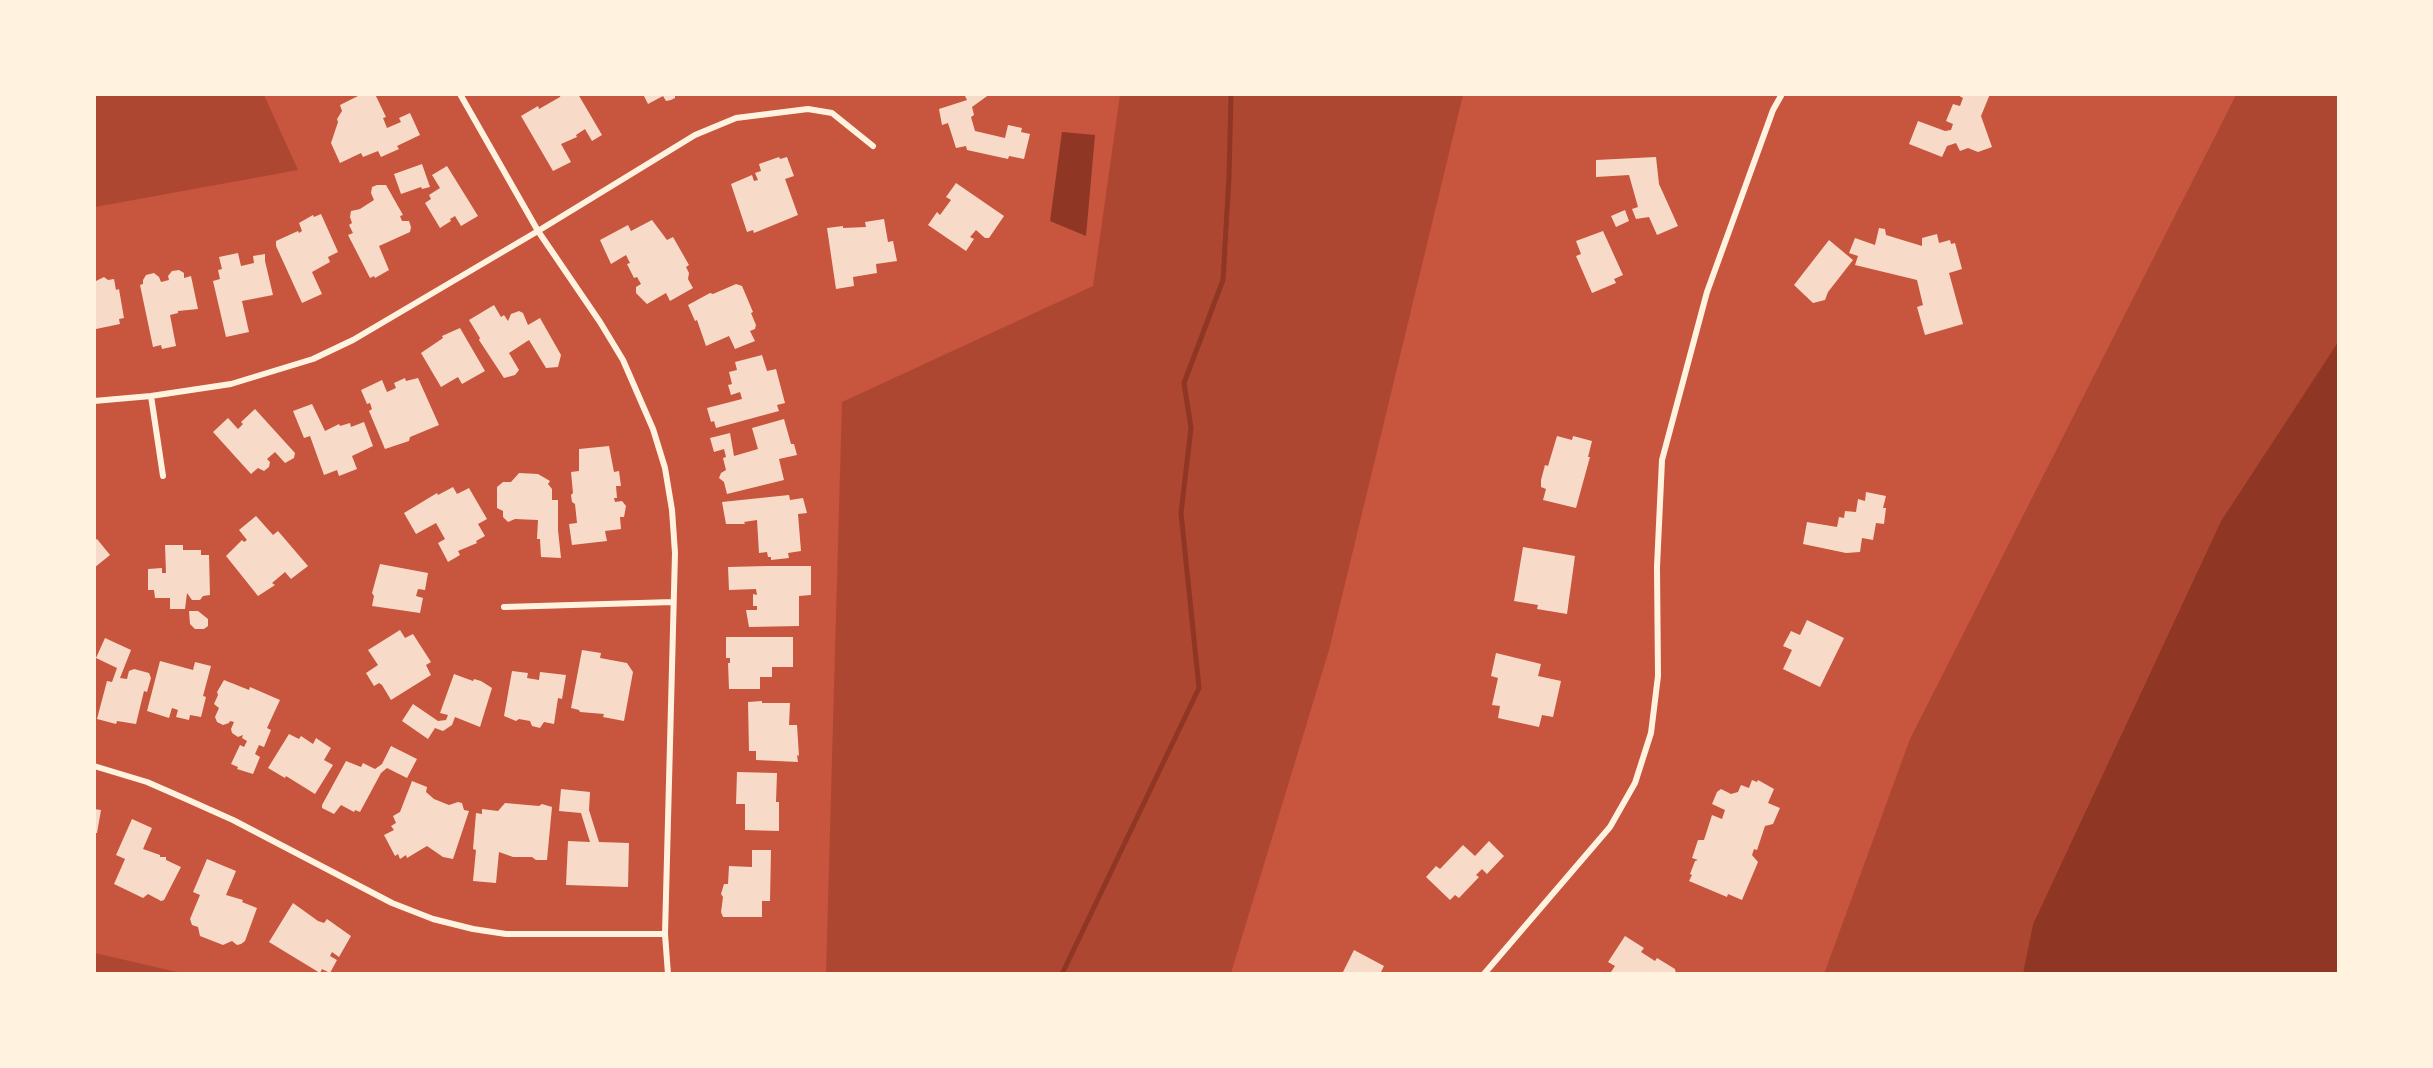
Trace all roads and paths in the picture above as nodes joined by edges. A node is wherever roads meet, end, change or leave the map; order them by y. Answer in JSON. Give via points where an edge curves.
{"nodes":[{"id":1,"x":460,"y":94,"type":"edge"},
{"id":2,"x":1782,"y":94,"type":"edge"},
{"id":3,"x":873,"y":146,"type":"dead end"},
{"id":4,"x":538,"y":231,"type":"junction"},
{"id":5,"x":151,"y":396,"type":"junction"},
{"id":6,"x":94,"y":401,"type":"edge"},
{"id":7,"x":163,"y":476,"type":"dead end"},
{"id":8,"x":673,"y":602,"type":"junction"},
{"id":9,"x":504,"y":607,"type":"dead end"},
{"id":10,"x":94,"y":766,"type":"edge"},
{"id":11,"x":665,"y":934,"type":"junction"},
{"id":12,"x":668,"y":974,"type":"edge"},
{"id":13,"x":1484,"y":974,"type":"edge"}],
"edges":[{"from":1,"to":4,"type":"street"},
{"from":2,"to":13,"type":"street","via":[[1707,292],[1662,460],[1657,567],[1659,676],[1651,733],[1635,783],[1610,827]]},
{"from":3,"to":4,"type":"street","via":[[832,113],[808,109],[736,118],[695,135]]},
{"from":4,"to":5,"type":"street","via":[[313,359],[231,384]]},
{"from":4,"to":8,"type":"street","via":[[617,351],[653,429],[672,510]]},
{"from":5,"to":6,"type":"street"},
{"from":5,"to":7,"type":"street"},
{"from":8,"to":9,"type":"street"},
{"from":8,"to":11,"type":"street"},
{"from":10,"to":11,"type":"street","via":[[147,782],[233,820],[392,903],[433,919],[506,934]]},
{"from":11,"to":12,"type":"street"}]}
